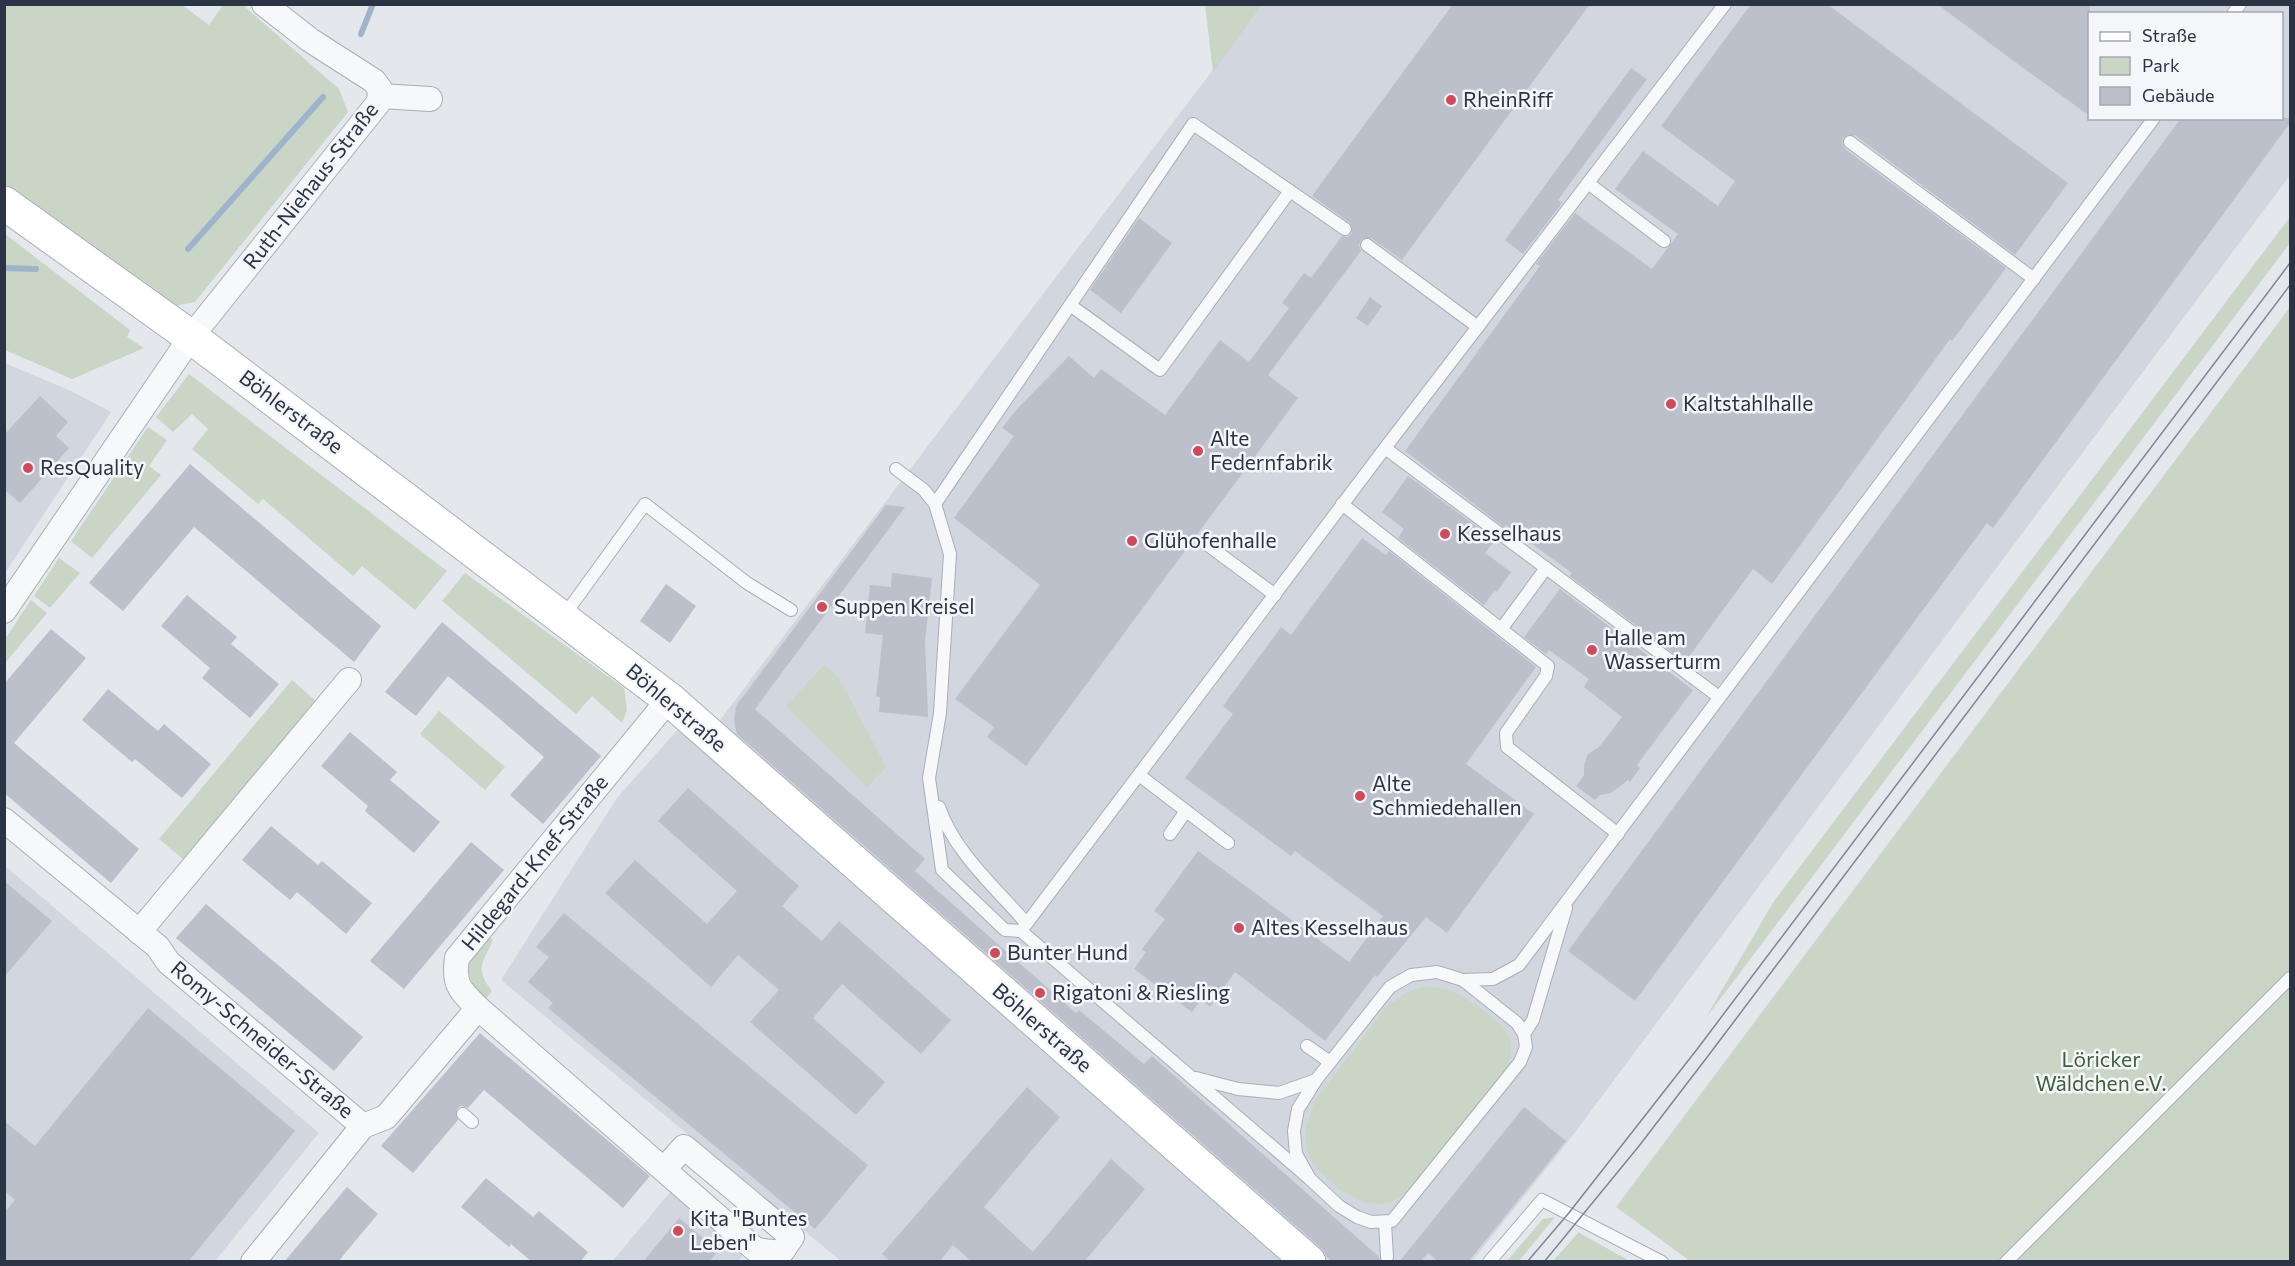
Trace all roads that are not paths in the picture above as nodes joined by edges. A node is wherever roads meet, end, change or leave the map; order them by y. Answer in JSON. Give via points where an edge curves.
{"nodes":[{"id":1,"x":264,"y":4,"type":"edge"},
{"id":2,"x":1725,"y":4,"type":"edge"},
{"id":3,"x":380,"y":96,"type":"junction"},
{"id":4,"x":430,"y":99,"type":"dead end"},
{"id":5,"x":2153,"y":120,"type":"edge"},
{"id":6,"x":1850,"y":142,"type":"dead end"},
{"id":7,"x":1588,"y":183,"type":"junction"},
{"id":8,"x":1290,"y":191,"type":"junction"},
{"id":9,"x":4,"y":203,"type":"edge"},
{"id":10,"x":1345,"y":229,"type":"dead end"},
{"id":11,"x":1664,"y":241,"type":"dead end"},
{"id":12,"x":1367,"y":245,"type":"dead end"},
{"id":13,"x":2034,"y":279,"type":"junction"},
{"id":14,"x":1070,"y":305,"type":"junction"},
{"id":15,"x":1478,"y":327,"type":"junction"},
{"id":16,"x":191,"y":337,"type":"junction"},
{"id":17,"x":1385,"y":448,"type":"junction"},
{"id":18,"x":896,"y":469,"type":"dead end"},
{"id":19,"x":935,"y":504,"type":"junction"},
{"id":20,"x":1342,"y":504,"type":"junction"},
{"id":21,"x":1205,"y":543,"type":"dead end"},
{"id":22,"x":1546,"y":568,"type":"junction"},
{"id":23,"x":1275,"y":595,"type":"junction"},
{"id":24,"x":791,"y":610,"type":"dead end"},
{"id":25,"x":4,"y":611,"type":"edge"},
{"id":26,"x":562,"y":618,"type":"junction"},
{"id":27,"x":1502,"y":628,"type":"junction"},
{"id":28,"x":349,"y":680,"type":"dead end"},
{"id":29,"x":1719,"y":697,"type":"junction"},
{"id":30,"x":669,"y":699,"type":"junction"},
{"id":31,"x":1139,"y":775,"type":"junction"},
{"id":32,"x":929,"y":778,"type":"junction"},
{"id":33,"x":1186,"y":811,"type":"junction"},
{"id":34,"x":4,"y":820,"type":"edge"},
{"id":35,"x":1170,"y":834,"type":"dead end"},
{"id":36,"x":1618,"y":834,"type":"junction"},
{"id":37,"x":1228,"y":843,"type":"dead end"},
{"id":38,"x":1568,"y":901,"type":"junction"},
{"id":39,"x":1024,"y":927,"type":"junction"},
{"id":40,"x":139,"y":932,"type":"junction"},
{"id":41,"x":2290,"y":978,"type":"edge"},
{"id":42,"x":1463,"y":980,"type":"junction"},
{"id":43,"x":478,"y":1008,"type":"junction"},
{"id":44,"x":1524,"y":1034,"type":"junction"},
{"id":45,"x":1307,"y":1046,"type":"dead end"},
{"id":46,"x":1330,"y":1062,"type":"junction"},
{"id":47,"x":1189,"y":1075,"type":"junction"},
{"id":48,"x":1316,"y":1080,"type":"junction"},
{"id":49,"x":363,"y":1126,"type":"junction"},
{"id":50,"x":665,"y":1168,"type":"junction"},
{"id":51,"x":1310,"y":1179,"type":"junction"},
{"id":52,"x":1385,"y":1223,"type":"junction"},
{"id":53,"x":786,"y":1257,"type":"edge"},
{"id":54,"x":1387,"y":1257,"type":"dead end"},
{"id":55,"x":253,"y":1262,"type":"edge"},
{"id":56,"x":1309,"y":1262,"type":"edge"},
{"id":57,"x":1489,"y":1262,"type":"edge"},
{"id":58,"x":1662,"y":1262,"type":"edge"},
{"id":59,"x":2006,"y":1262,"type":"edge"}],
"edges":[{"from":1,"to":3,"type":"street","name":"Ruth-Niehaus-Straße","via":[[310,40],[366,75],[380,89]]},
{"from":2,"to":7,"type":"lane"},
{"from":3,"to":4,"type":"street"},
{"from":3,"to":16,"type":"street","name":"Ruth-Niehaus-Straße","via":[[371,115]]},
{"from":5,"to":13,"type":"lane"},
{"from":6,"to":13,"type":"lane"},
{"from":7,"to":11,"type":"lane"},
{"from":7,"to":15,"type":"lane"},
{"from":8,"to":10,"type":"lane"},
{"from":8,"to":14,"type":"lane","via":[[1160,370]]},
{"from":8,"to":14,"type":"lane","via":[[1193,124]]},
{"from":9,"to":16,"type":"street","name":"Böhlerstraße"},
{"from":12,"to":15,"type":"lane"},
{"from":13,"to":29,"type":"lane"},
{"from":14,"to":19,"type":"lane"},
{"from":15,"to":17,"type":"lane"},
{"from":16,"to":25,"type":"street","name":"Ruth-Niehaus-Straße"},
{"from":16,"to":26,"type":"street","name":"Böhlerstraße"},
{"from":17,"to":20,"type":"lane"},
{"from":17,"to":22,"type":"lane"},
{"from":18,"to":19,"type":"lane","via":[[924,490]]},
{"from":19,"to":32,"type":"lane","via":[[950,554],[940,713]]},
{"from":20,"to":23,"type":"lane"},
{"from":20,"to":27,"type":"lane"},
{"from":21,"to":23,"type":"lane"},
{"from":22,"to":27,"type":"lane"},
{"from":22,"to":29,"type":"lane"},
{"from":23,"to":31,"type":"lane"},
{"from":24,"to":26,"type":"lane","via":[[747,583],[645,504]]},
{"from":26,"to":30,"type":"street","name":"Böhlerstraße"},
{"from":27,"to":36,"type":"lane","via":[[1543,661],[1548,670],[1506,733],[1507,747]]},
{"from":28,"to":40,"type":"street"},
{"from":29,"to":36,"type":"lane"},
{"from":30,"to":43,"type":"street","name":"Hildegard-Knef-Straße","via":[[457,958],[455,974],[459,988]]},
{"from":30,"to":56,"type":"street","name":"Böhlerstraße"},
{"from":31,"to":33,"type":"lane"},
{"from":31,"to":39,"type":"lane"},
{"from":32,"to":39,"type":"lane","via":[[950,832]]},
{"from":32,"to":39,"type":"lane","via":[[942,870],[1005,930]]},
{"from":33,"to":35,"type":"lane"},
{"from":33,"to":37,"type":"lane"},
{"from":34,"to":40,"type":"street","name":"Romy-Schneider-Straße"},
{"from":36,"to":38,"type":"lane"},
{"from":38,"to":42,"type":"lane","via":[[1519,965],[1493,979]]},
{"from":38,"to":44,"type":"lane","via":[[1533,1020]]},
{"from":39,"to":47,"type":"lane"},
{"from":40,"to":49,"type":"street","name":"Romy-Schneider-Straße","via":[[158,947],[168,962]]},
{"from":41,"to":59,"type":"lane"},
{"from":42,"to":44,"type":"lane","via":[[1517,1023]]},
{"from":42,"to":46,"type":"lane","via":[[1437,972],[1411,975],[1390,987]]},
{"from":43,"to":49,"type":"street","via":[[425,1081],[386,1117]]},
{"from":43,"to":50,"type":"street","name":"Hildegard-Knef-Straße"},
{"from":44,"to":52,"type":"lane","via":[[1526,1047],[1520,1062],[1392,1221]]},
{"from":45,"to":46,"type":"lane"},
{"from":46,"to":48,"type":"lane"},
{"from":47,"to":48,"type":"lane","via":[[1238,1089],[1279,1093]]},
{"from":47,"to":51,"type":"lane"},
{"from":48,"to":51,"type":"lane","via":[[1298,1109],[1294,1131],[1296,1154]]},
{"from":49,"to":55,"type":"street","name":"Romy-Schneider-Straße"},
{"from":50,"to":53,"type":"street","name":"Hildegard-Knef-Straße","via":[[756,1250]]},
{"from":50,"to":53,"type":"street","name":"Hildegard-Knef-Straße","via":[[684,1147],[792,1238]]},
{"from":51,"to":52,"type":"lane","via":[[1357,1217]]},
{"from":52,"to":54,"type":"lane"},
{"from":57,"to":58,"type":"lane","via":[[1542,1200]]}]}
